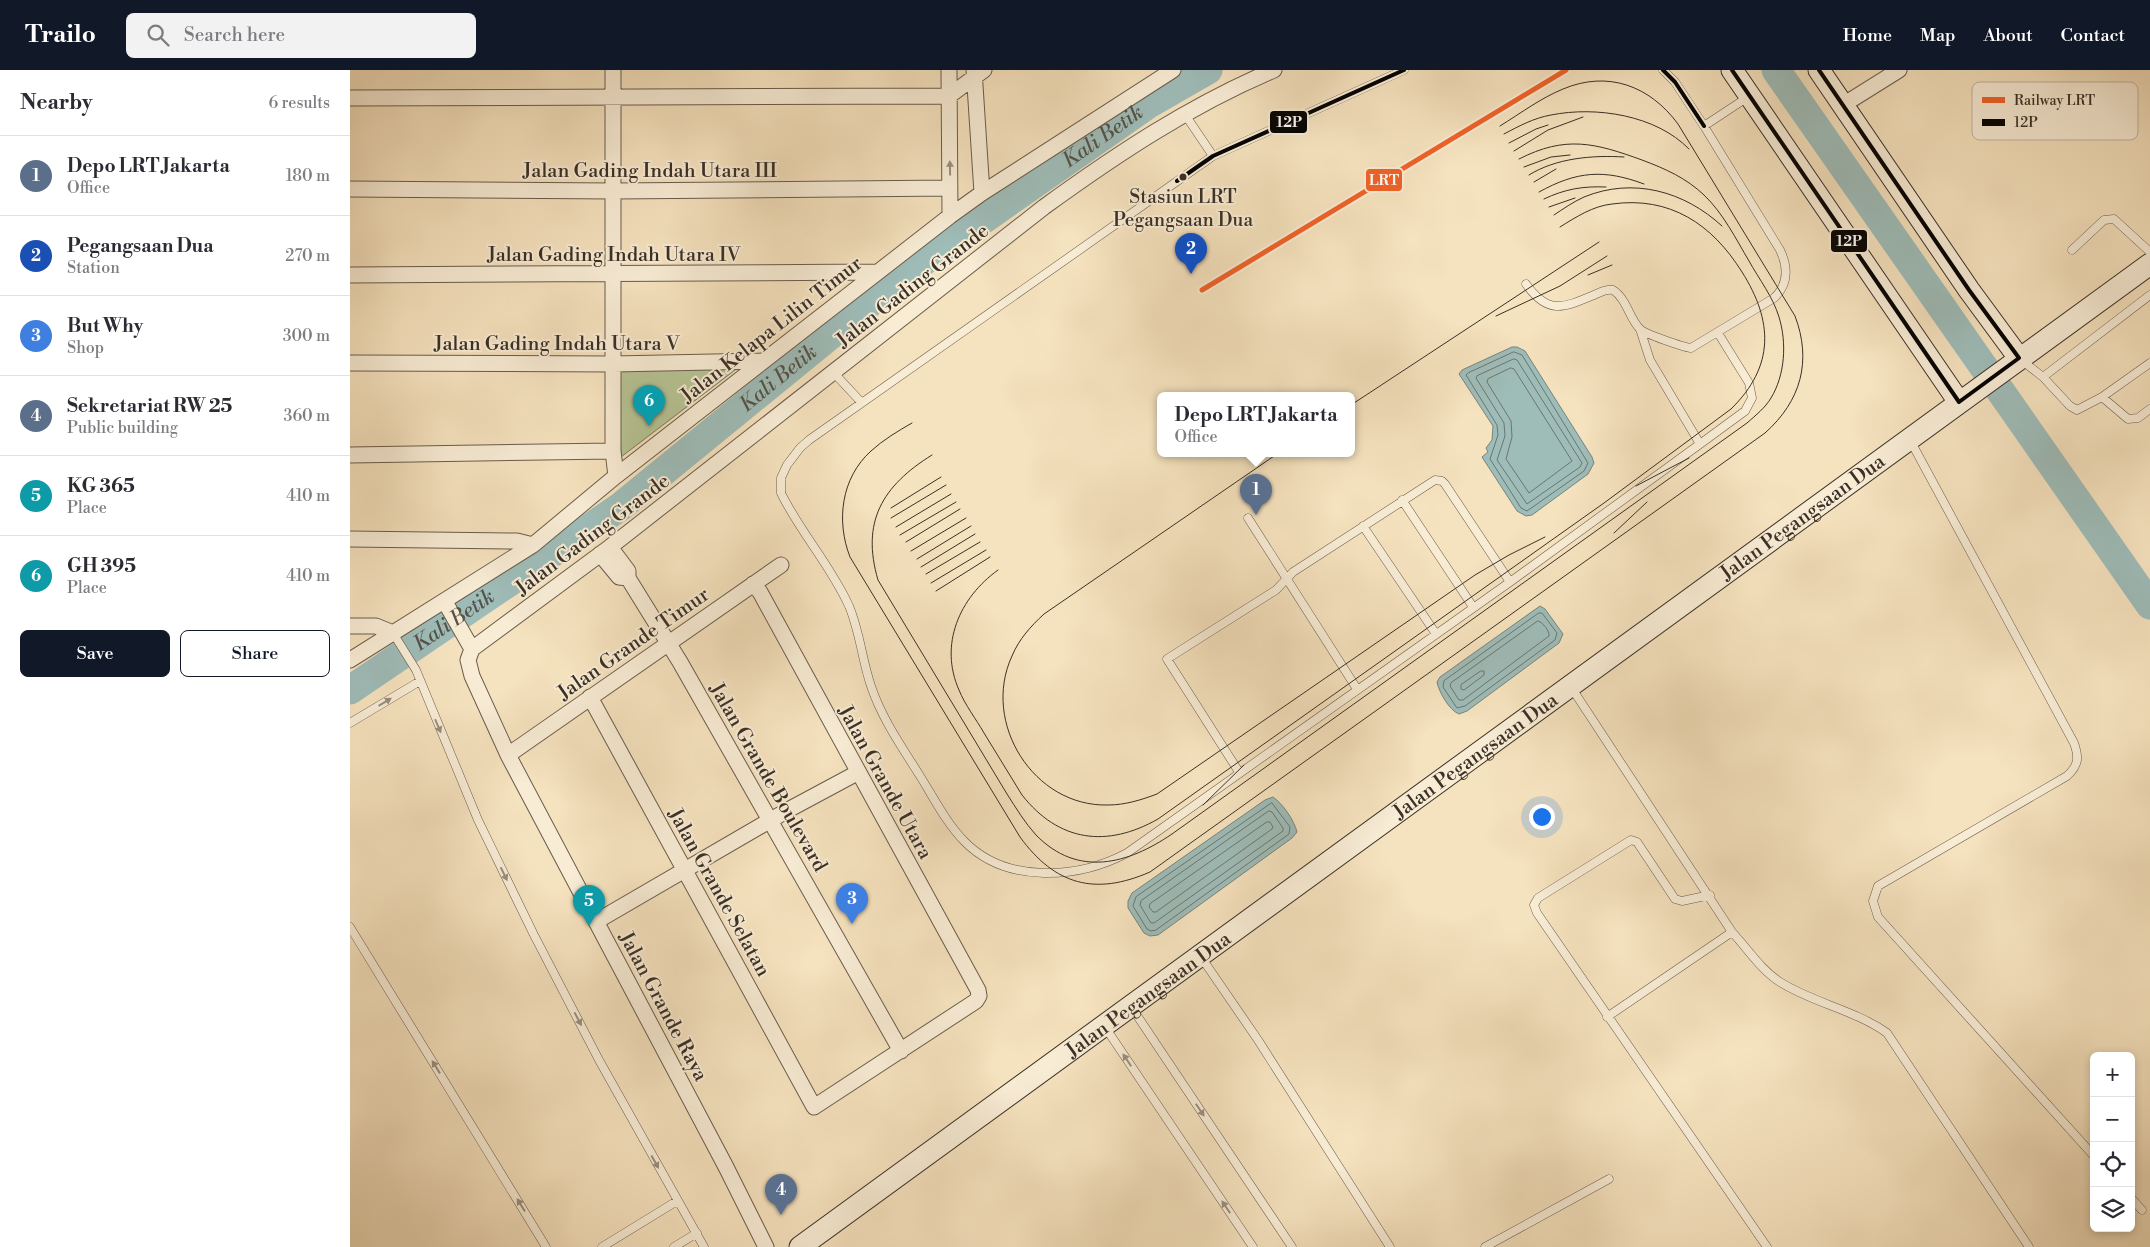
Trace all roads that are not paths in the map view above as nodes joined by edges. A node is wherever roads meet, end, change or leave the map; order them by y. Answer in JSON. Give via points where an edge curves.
{"nodes":[{"id":1,"x":613,"y":70,"type":"edge"},
{"id":2,"x":950,"y":70,"type":"edge"},
{"id":3,"x":1173,"y":70,"type":"edge"},
{"id":4,"x":1274,"y":70,"type":"edge"},
{"id":5,"x":1404,"y":70,"type":"edge"},
{"id":6,"x":1662,"y":70,"type":"edge"},
{"id":7,"x":1732,"y":70,"type":"edge"},
{"id":8,"x":1819,"y":70,"type":"edge"},
{"id":9,"x":1899,"y":70,"type":"edge"},
{"id":10,"x":977,"y":72,"type":"edge"},
{"id":11,"x":949,"y":96,"type":"junction"},
{"id":12,"x":1750,"y":96,"type":"junction"},
{"id":13,"x":613,"y":97,"type":"junction"},
{"id":14,"x":350,"y":98,"type":"edge"},
{"id":15,"x":1843,"y":104,"type":"junction"},
{"id":16,"x":1184,"y":113,"type":"junction"},
{"id":17,"x":1704,"y":126,"type":"junction"},
{"id":18,"x":1212,"y":156,"type":"junction"},
{"id":19,"x":950,"y":188,"type":"junction"},
{"id":20,"x":350,"y":189,"type":"edge"},
{"id":21,"x":614,"y":191,"type":"junction"},
{"id":22,"x":982,"y":193,"type":"junction"},
{"id":23,"x":950,"y":216,"type":"junction"},
{"id":24,"x":2072,"y":250,"type":"dead end"},
{"id":25,"x":2150,"y":252,"type":"edge"},
{"id":26,"x":2150,"y":264,"type":"edge"},
{"id":27,"x":877,"y":272,"type":"junction"},
{"id":28,"x":615,"y":274,"type":"junction"},
{"id":29,"x":350,"y":275,"type":"edge"},
{"id":30,"x":1526,"y":284,"type":"dead end"},
{"id":31,"x":2150,"y":295,"type":"edge"},
{"id":32,"x":1640,"y":329,"type":"junction"},
{"id":33,"x":1718,"y":333,"type":"junction"},
{"id":34,"x":763,"y":361,"type":"junction"},
{"id":35,"x":2016,"y":361,"type":"junction"},
{"id":36,"x":350,"y":363,"type":"edge"},
{"id":37,"x":2150,"y":363,"type":"edge"},
{"id":38,"x":613,"y":364,"type":"junction"},
{"id":39,"x":833,"y":372,"type":"junction"},
{"id":40,"x":2043,"y":377,"type":"junction"},
{"id":41,"x":2102,"y":397,"type":"junction"},
{"id":42,"x":1964,"y":398,"type":"junction"},
{"id":43,"x":861,"y":402,"type":"junction"},
{"id":44,"x":2150,"y":409,"type":"edge"},
{"id":45,"x":1909,"y":438,"type":"junction"},
{"id":46,"x":1700,"y":444,"type":"junction"},
{"id":47,"x":613,"y":451,"type":"junction"},
{"id":48,"x":350,"y":455,"type":"edge"},
{"id":49,"x":616,"y":476,"type":"junction"},
{"id":50,"x":1402,"y":500,"type":"junction"},
{"id":51,"x":1248,"y":518,"type":"dead end"},
{"id":52,"x":1363,"y":526,"type":"junction"},
{"id":53,"x":350,"y":539,"type":"edge"},
{"id":54,"x":534,"y":545,"type":"junction"},
{"id":55,"x":605,"y":551,"type":"junction"},
{"id":56,"x":780,"y":565,"type":"dead end"},
{"id":57,"x":1286,"y":579,"type":"junction"},
{"id":58,"x":1510,"y":582,"type":"junction"},
{"id":59,"x":753,"y":584,"type":"junction"},
{"id":60,"x":443,"y":606,"type":"junction"},
{"id":61,"x":1474,"y":607,"type":"junction"},
{"id":62,"x":350,"y":626,"type":"edge"},
{"id":63,"x":398,"y":631,"type":"junction"},
{"id":64,"x":1436,"y":634,"type":"junction"},
{"id":65,"x":668,"y":642,"type":"junction"},
{"id":66,"x":471,"y":647,"type":"junction"},
{"id":67,"x":350,"y":660,"type":"edge"},
{"id":68,"x":420,"y":681,"type":"junction"},
{"id":69,"x":1570,"y":684,"type":"junction"},
{"id":70,"x":1357,"y":689,"type":"junction"},
{"id":71,"x":590,"y":697,"type":"junction"},
{"id":72,"x":350,"y":723,"type":"edge"},
{"id":73,"x":508,"y":755,"type":"junction"},
{"id":74,"x":1240,"y":772,"type":"junction"},
{"id":75,"x":857,"y":773,"type":"junction"},
{"id":76,"x":771,"y":820,"type":"junction"},
{"id":77,"x":685,"y":870,"type":"junction"},
{"id":78,"x":1710,"y":895,"type":"junction"},
{"id":79,"x":597,"y":921,"type":"junction"},
{"id":80,"x":350,"y":927,"type":"edge"},
{"id":81,"x":1732,"y":932,"type":"junction"},
{"id":82,"x":1201,"y":957,"type":"junction"},
{"id":83,"x":1132,"y":1008,"type":"junction"},
{"id":84,"x":1607,"y":1016,"type":"junction"},
{"id":85,"x":1105,"y":1027,"type":"junction"},
{"id":86,"x":901,"y":1050,"type":"junction"},
{"id":87,"x":2090,"y":1152,"type":"edge"},
{"id":88,"x":1608,"y":1179,"type":"dead end"},
{"id":89,"x":677,"y":1201,"type":"junction"},
{"id":90,"x":2135,"y":1202,"type":"edge"},
{"id":91,"x":2142,"y":1210,"type":"dead end"},
{"id":92,"x":697,"y":1233,"type":"junction"},
{"id":93,"x":546,"y":1247,"type":"edge"},
{"id":94,"x":602,"y":1247,"type":"edge"},
{"id":95,"x":674,"y":1247,"type":"edge"},
{"id":96,"x":704,"y":1247,"type":"edge"},
{"id":97,"x":766,"y":1247,"type":"edge"},
{"id":98,"x":800,"y":1247,"type":"edge"},
{"id":99,"x":1253,"y":1247,"type":"edge"},
{"id":100,"x":1292,"y":1247,"type":"edge"},
{"id":101,"x":1390,"y":1247,"type":"edge"},
{"id":102,"x":1485,"y":1247,"type":"edge"},
{"id":103,"x":1767,"y":1247,"type":"edge"},
{"id":104,"x":2029,"y":1247,"type":"edge"}],
"edges":[{"from":1,"to":13,"type":"street"},
{"from":2,"to":11,"type":"street"},
{"from":3,"to":22,"type":"street","name":"Jalan Kelapa Lilin Timur"},
{"from":4,"to":16,"type":"street","name":"Jalan Gading Grande"},
{"from":5,"to":18,"type":"lane"},
{"from":6,"to":17,"type":"lane","via":[[1675,82]]},
{"from":7,"to":12,"type":"main road"},
{"from":8,"to":15,"type":"main road"},
{"from":9,"to":15,"type":"street"},
{"from":10,"to":11,"type":"street"},
{"from":10,"to":22,"type":"street"},
{"from":11,"to":13,"type":"street"},
{"from":19,"to":11,"type":"street","one_way":true},
{"from":12,"to":17,"type":"lane"},
{"from":12,"to":42,"type":"main road"},
{"from":13,"to":14,"type":"street"},
{"from":13,"to":21,"type":"street"},
{"from":15,"to":35,"type":"main road"},
{"from":16,"to":18,"type":"lane"},
{"from":16,"to":39,"type":"street","name":"Jalan Gading Grande","via":[[1094,170]]},
{"from":17,"to":33,"type":"lane","via":[[1780,250],[1787,271],[1778,294]]},
{"from":18,"to":43,"type":"lane"},
{"from":19,"to":21,"type":"street","name":"Jalan Gading Indah Utara III"},
{"from":19,"to":23,"type":"street"},
{"from":20,"to":21,"type":"street","name":"Jalan Gading Indah Utara III"},
{"from":21,"to":28,"type":"street"},
{"from":22,"to":23,"type":"street","name":"Jalan Kelapa Lilin Timur"},
{"from":23,"to":27,"type":"street","name":"Jalan Kelapa Lilin Timur"},
{"from":24,"to":25,"type":"lane","via":[[2110,218]]},
{"from":26,"to":35,"type":"main road","name":"Jalan Pegangsaan Dua"},
{"from":27,"to":28,"type":"street","name":"Jalan Gading Indah Utara IV"},
{"from":27,"to":34,"type":"street","name":"Jalan Kelapa Lilin Timur"},
{"from":28,"to":29,"type":"street","name":"Jalan Gading Indah Utara IV"},
{"from":28,"to":38,"type":"street"},
{"from":30,"to":32,"type":"lane","via":[[1540,300],[1560,307],[1604,290],[1613,290]]},
{"from":31,"to":40,"type":"lane"},
{"from":32,"to":33,"type":"lane","via":[[1691,348]]},
{"from":32,"to":46,"type":"lane","via":[[1650,360]]},
{"from":33,"to":46,"type":"lane","via":[[1749,383],[1752,398],[1745,411]]},
{"from":34,"to":38,"type":"street","name":"Jalan Gading Indah Utara V"},
{"from":34,"to":49,"type":"street","name":"Jalan Kelapa Lilin Timur"},
{"from":35,"to":40,"type":"lane"},
{"from":35,"to":42,"type":"main road","name":"Jalan Pegangsaan Dua"},
{"from":36,"to":38,"type":"street","name":"Jalan Gading Indah Utara V"},
{"from":37,"to":41,"type":"lane"},
{"from":38,"to":47,"type":"street"},
{"from":39,"to":43,"type":"lane"},
{"from":39,"to":55,"type":"street","name":"Jalan Gading Grande"},
{"from":40,"to":41,"type":"lane","via":[[2076,409]]},
{"from":41,"to":44,"type":"lane","via":[[2128,419],[2138,418]]},
{"from":42,"to":45,"type":"main road","name":"Jalan Pegangsaan Dua"},
{"from":43,"to":74,"type":"lane","via":[[800,448],[787,465],[780,493],[848,605],[884,719],[965,842],[996,863],[1026,872],[1062,872],[1097,865],[1127,853]]},
{"from":45,"to":69,"type":"main road","name":"Jalan Pegangsaan Dua"},
{"from":45,"to":87,"type":"lane","via":[[2074,742],[2078,761],[2067,776],[1878,886],[1873,901],[1878,917]]},
{"from":46,"to":58,"type":"lane"},
{"from":47,"to":48,"type":"street"},
{"from":47,"to":49,"type":"street"},
{"from":49,"to":54,"type":"street","name":"Jalan Kelapa Lilin Timur"},
{"from":50,"to":52,"type":"lane"},
{"from":50,"to":58,"type":"lane","via":[[1430,481],[1442,481]]},
{"from":50,"to":61,"type":"lane"},
{"from":51,"to":57,"type":"lane"},
{"from":52,"to":57,"type":"lane"},
{"from":52,"to":64,"type":"lane"},
{"from":53,"to":54,"type":"street","via":[[517,541]]},
{"from":54,"to":60,"type":"street","name":"Jalan Kelapa Lilin Timur"},
{"from":55,"to":65,"type":"street","name":"Jalan Grande Boulevard","via":[[619,577],[628,578]]},
{"from":55,"to":66,"type":"street","name":"Jalan Gading Grande"},
{"from":56,"to":59,"type":"street","name":"Jalan Grande Timur"},
{"from":57,"to":70,"type":"lane"},
{"from":57,"to":74,"type":"lane","via":[[1276,590],[1167,658]]},
{"from":58,"to":61,"type":"lane"},
{"from":59,"to":65,"type":"street","name":"Jalan Grande Timur"},
{"from":59,"to":75,"type":"street","name":"Jalan Grande Utara"},
{"from":60,"to":63,"type":"street","name":"Jalan Kelapa Lilin Timur"},
{"from":60,"to":66,"type":"street"},
{"from":61,"to":64,"type":"lane"},
{"from":62,"to":63,"type":"street","via":[[376,626]]},
{"from":63,"to":67,"type":"street","name":"Jalan Kelapa Lilin Timur"},
{"from":63,"to":68,"type":"lane","via":[[402,649]]},
{"from":64,"to":70,"type":"lane"},
{"from":65,"to":71,"type":"street","name":"Jalan Grande Timur"},
{"from":65,"to":76,"type":"street","name":"Jalan Grande Boulevard"},
{"from":66,"to":73,"type":"street","name":"Jalan Grande Raya","via":[[470,671]]},
{"from":72,"to":68,"type":"lane","one_way":true},
{"from":68,"to":89,"type":"lane","one_way":true,"via":[[478,820],[534,935]]},
{"from":69,"to":78,"type":"lane"},
{"from":69,"to":82,"type":"main road","name":"Jalan Pegangsaan Dua"},
{"from":70,"to":74,"type":"lane"},
{"from":71,"to":73,"type":"street","name":"Jalan Grande Timur"},
{"from":71,"to":77,"type":"street","name":"Jalan Grande Selatan"},
{"from":73,"to":79,"type":"street","name":"Jalan Grande Raya"},
{"from":75,"to":76,"type":"street"},
{"from":75,"to":86,"type":"street","name":"Jalan Grande Utara","via":[[979,996]]},
{"from":76,"to":77,"type":"street"},
{"from":76,"to":86,"type":"street","name":"Jalan Grande Boulevard"},
{"from":77,"to":79,"type":"street"},
{"from":77,"to":86,"type":"street","name":"Jalan Grande Selatan","via":[[814,1107]]},
{"from":78,"to":81,"type":"lane"},
{"from":78,"to":84,"type":"lane","via":[[1682,901],[1675,899],[1637,842],[1631,840],[1538,898],[1534,905],[1537,913]]},
{"from":79,"to":97,"type":"street","name":"Jalan Grande Raya"},
{"from":93,"to":80,"type":"lane","one_way":true},
{"from":81,"to":84,"type":"lane"},
{"from":81,"to":104,"type":"lane","via":[[1780,982],[1887,1034]]},
{"from":82,"to":83,"type":"main road","name":"Jalan Pegangsaan Dua"},
{"from":82,"to":101,"type":"lane"},
{"from":83,"to":85,"type":"main road","name":"Jalan Pegangsaan Dua"},
{"from":83,"to":100,"type":"lane","one_way":true},
{"from":84,"to":103,"type":"lane"},
{"from":85,"to":98,"type":"main road","name":"Jalan Pegangsaan Dua"},
{"from":99,"to":85,"type":"lane","one_way":true},
{"from":88,"to":102,"type":"lane"},
{"from":89,"to":92,"type":"lane"},
{"from":89,"to":94,"type":"lane"},
{"from":90,"to":91,"type":"lane"},
{"from":92,"to":95,"type":"lane"},
{"from":92,"to":96,"type":"lane"}]}
